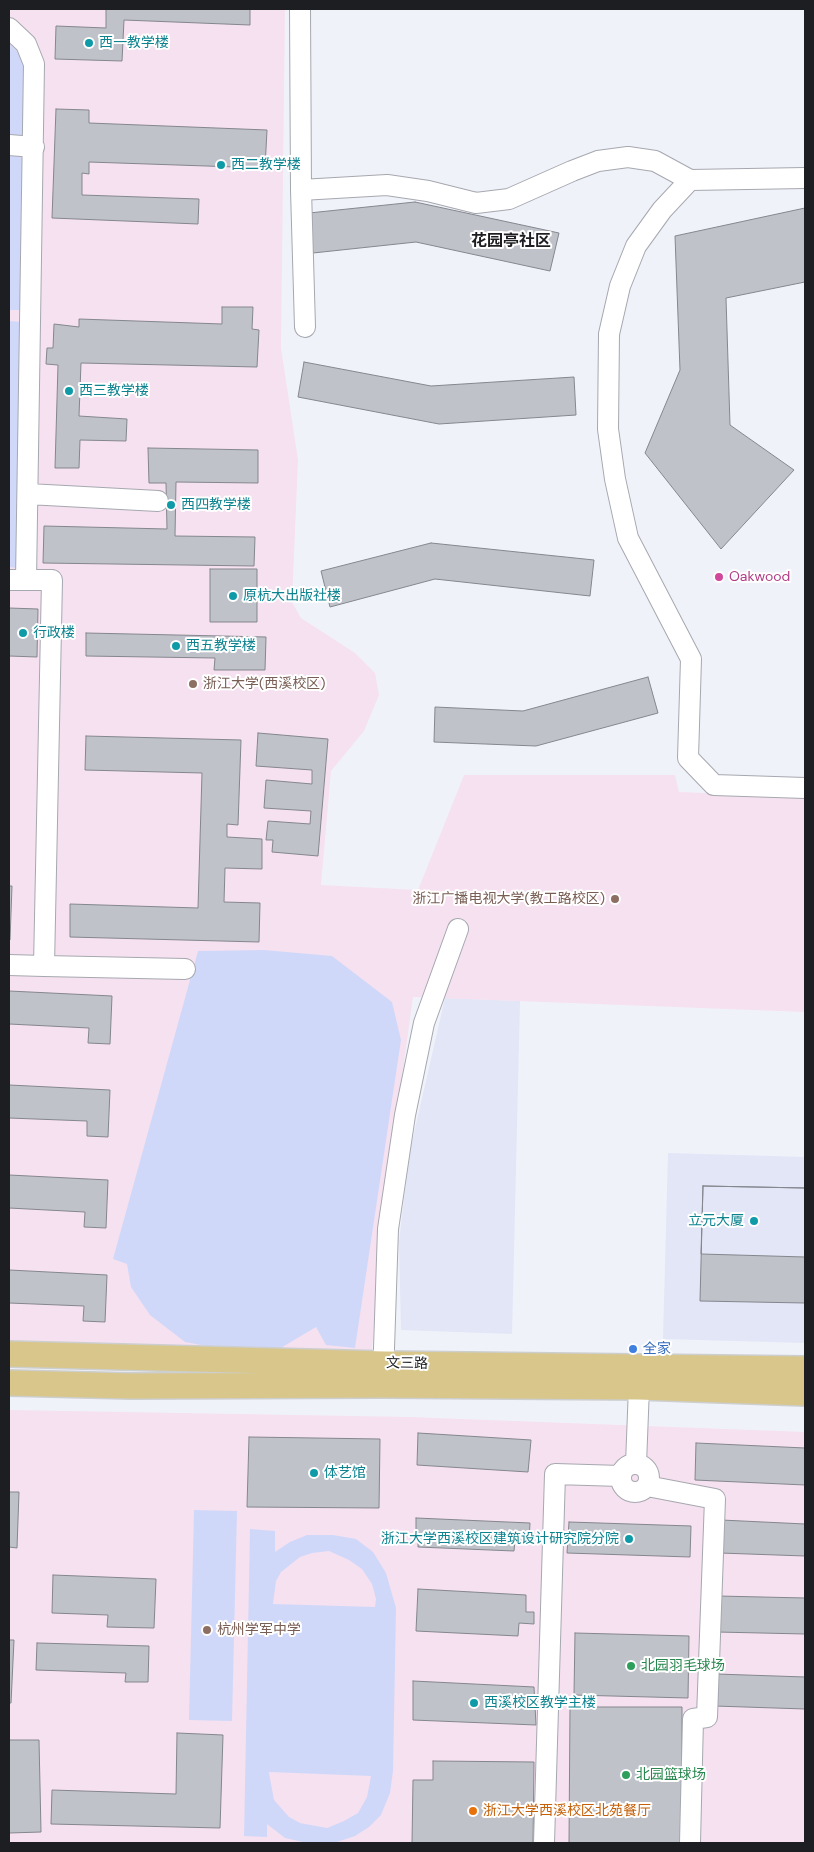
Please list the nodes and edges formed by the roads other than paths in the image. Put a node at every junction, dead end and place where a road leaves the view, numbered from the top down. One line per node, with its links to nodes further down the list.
1 (300, 9): 7 (lane)
2 (9, 28): 4 (lane)
3 (9, 145): 4 (lane)
4 (34, 147): 9 (lane)
5 (805, 178): 6 (lane)
6 (690, 180): 7 (lane); 12 (lane)
7 (301, 190): 8 (lane)
8 (305, 327)
9 (28, 494): 10 (lane); 11 (lane)
10 (158, 501)
11 (17, 580): 15 (lane)
12 (805, 788)
13 (458, 929): 19 (lane)
14 (9, 965): 15 (lane)
15 (44, 966): 16 (lane)
16 (185, 968)
17 (9, 1354): 19 (main road, 文三路)
18 (805, 1369): 19 (main road, 文三路)
19 (383, 1375): 20 (main road, 文三路); 21 (main road, 文三路)
20 (9, 1383)
21 (639, 1387): 22 (main road, 文三路); 23 (lane)
22 (805, 1392)
23 (636, 1464): 24 (lane); 25 (lane)
24 (621, 1476): 25 (lane); 26 (lane)
25 (647, 1486): 27 (lane)
26 (544, 1843)
27 (690, 1843)

